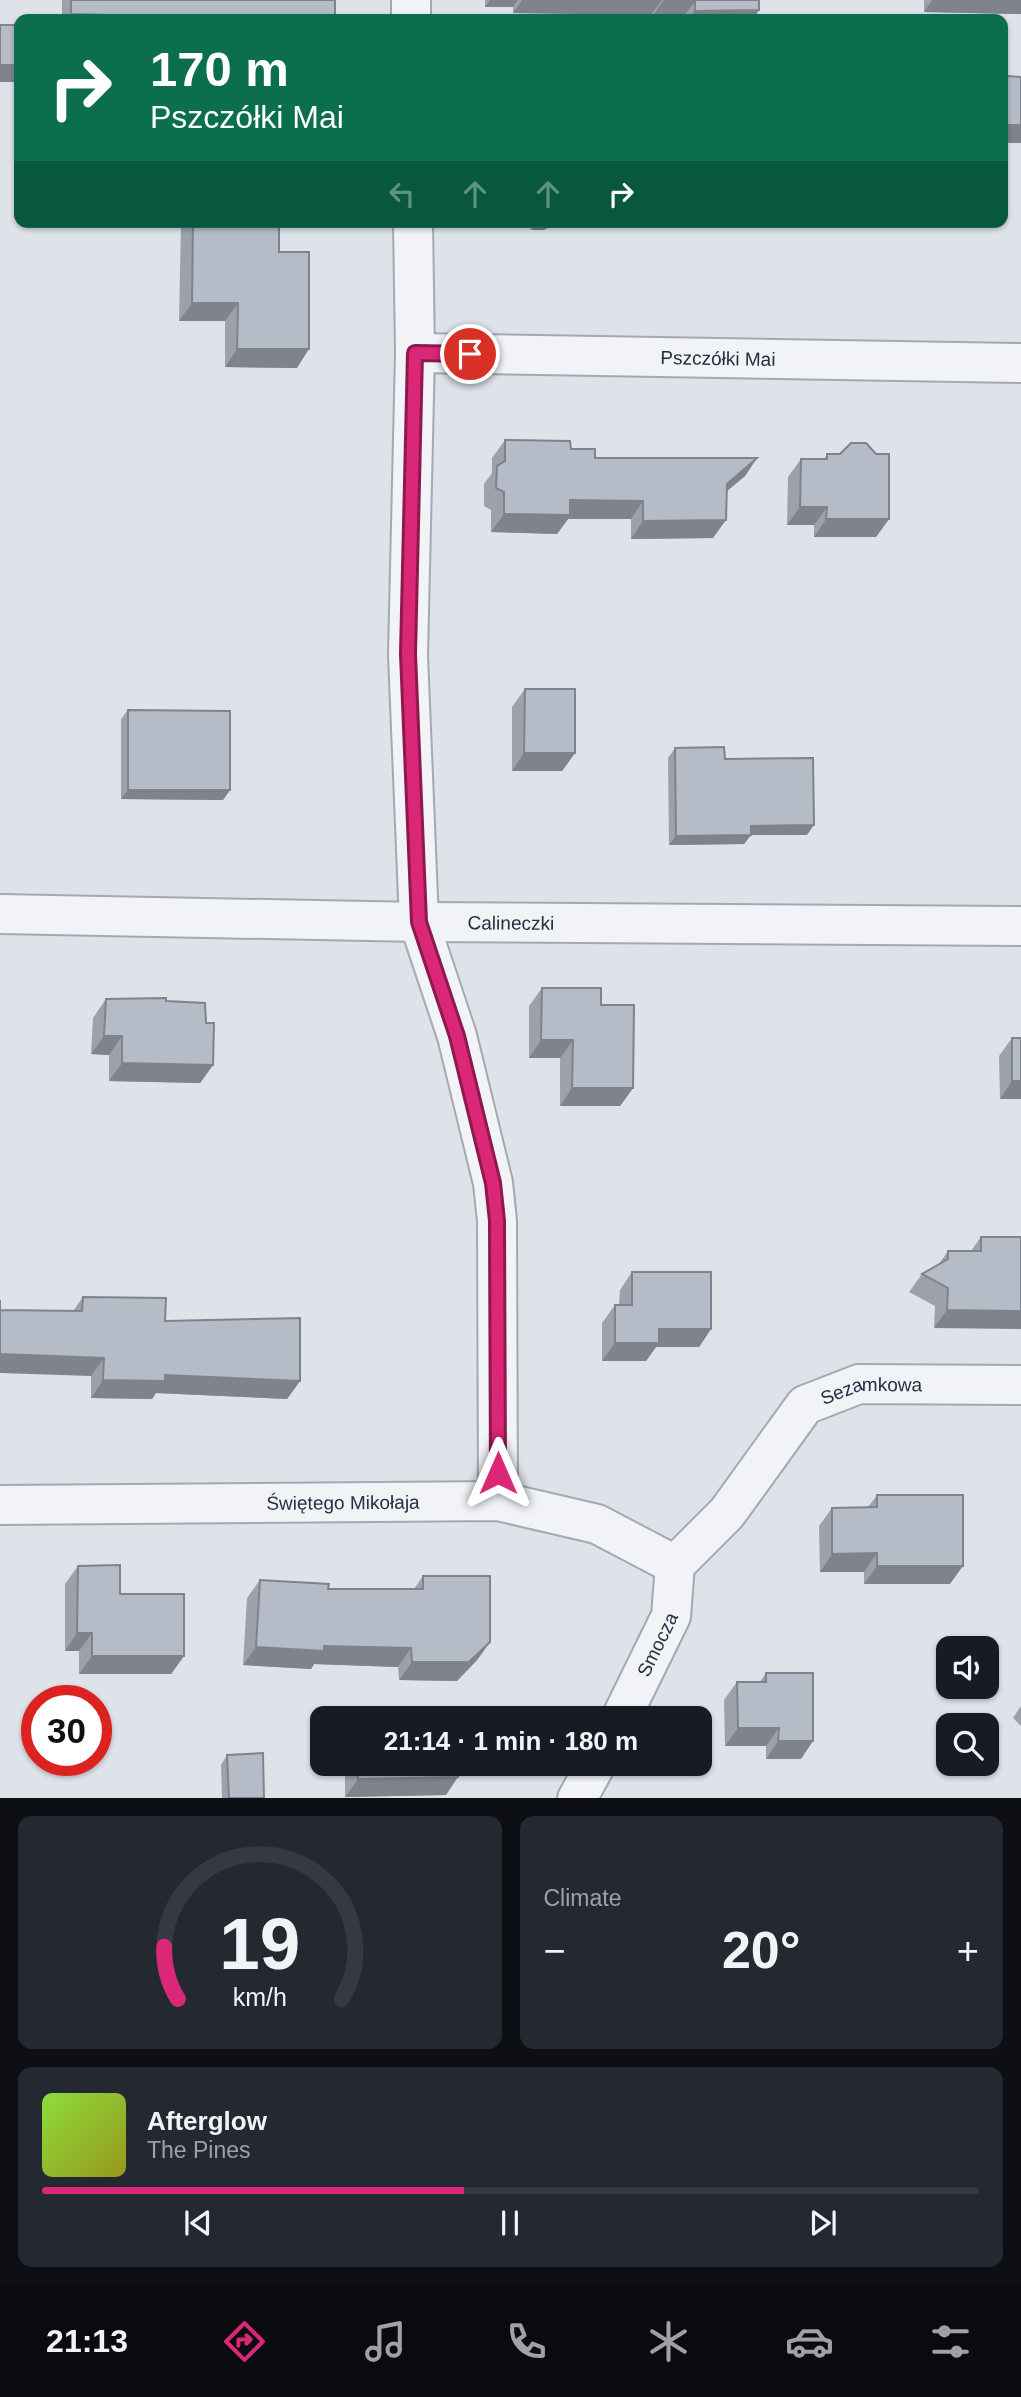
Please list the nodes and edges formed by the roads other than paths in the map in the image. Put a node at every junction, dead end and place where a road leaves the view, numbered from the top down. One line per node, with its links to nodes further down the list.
1 (413, 228): 2 (street)
2 (415, 353): 3 (street, Pszczółki Mai); 5 (street)
3 (1021, 363)
4 (0, 914): 5 (street, Calineczki)
5 (419, 922): 6 (street, Calineczki); 8 (street)
6 (1021, 926)
7 (1021, 1385): 10 (street, Sezamkowa)
8 (498, 1501): 9 (street, Świętego Mikołaja); 10 (street, Świętego Mikołaja)
9 (0, 1505)
10 (675, 1564): 11 (street, Smocza)
11 (627, 1706)
12 (591, 1776): 13 (street)
13 (580, 1798)

